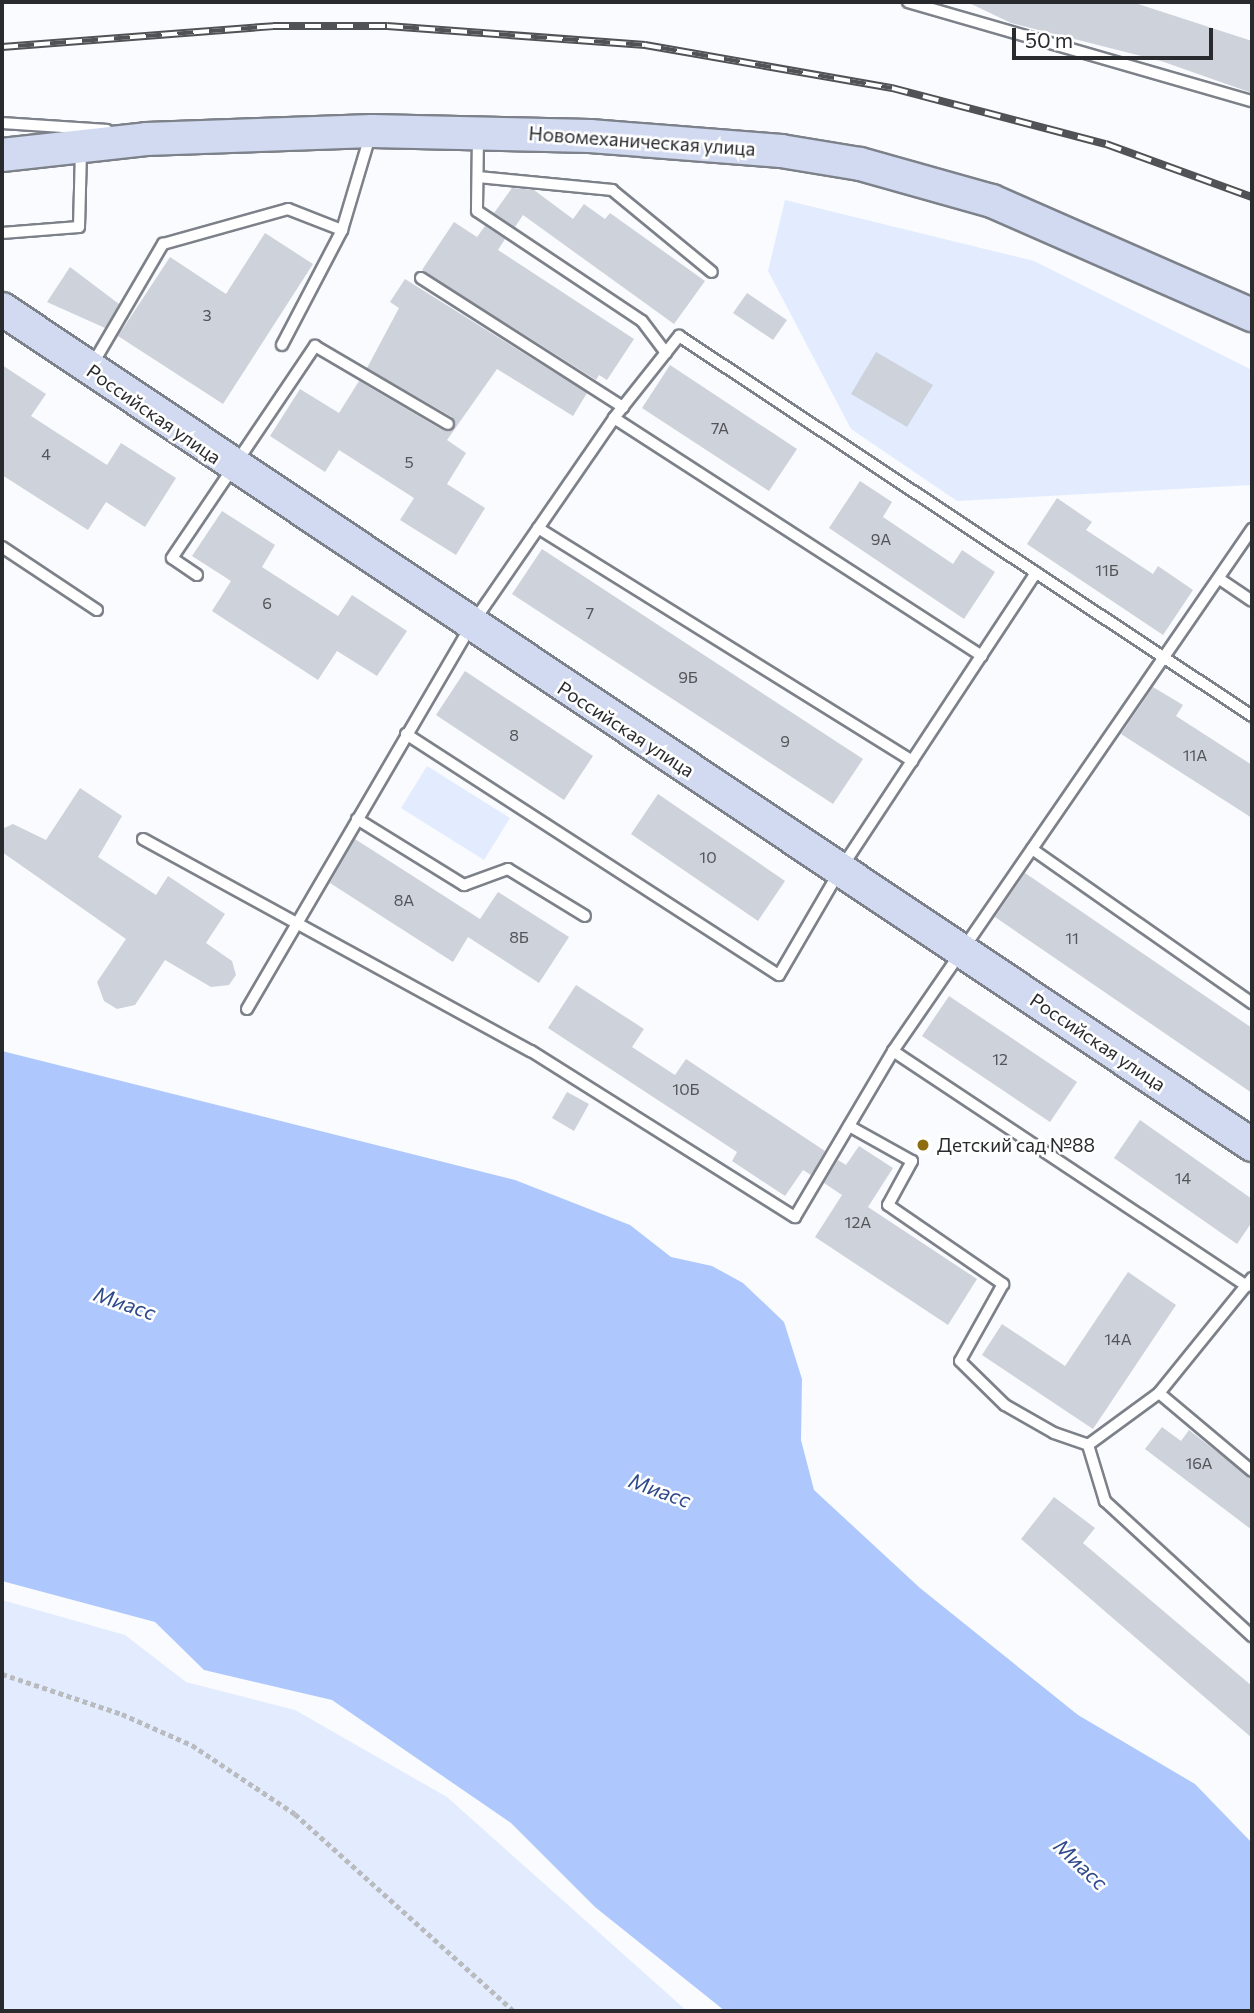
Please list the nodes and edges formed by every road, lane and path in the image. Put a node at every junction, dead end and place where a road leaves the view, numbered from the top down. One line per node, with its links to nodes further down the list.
1 (908, 2): 2 (lane)
2 (1252, 101)
3 (2, 123): 6 (lane)
4 (372, 131): 5 (main road, Новомеханическая улица); 6 (main road, Новомеханическая улица); 10 (lane)
5 (478, 132): 9 (lane); 15 (main road, Новомеханическая улица)
6 (212, 136): 7 (main road, Новомеханическая улица)
7 (81, 144): 8 (main road, Новомеханическая улица); 11 (lane)
8 (2, 155)
9 (478, 177): 12 (lane); 17 (lane)
10 (342, 230): 16 (lane); 18 (lane)
11 (2, 233)
12 (712, 272)
13 (421, 278): 19 (lane)
14 (2, 309): 18 (main road, Российская улица)
15 (1252, 315)
16 (282, 345)
17 (666, 353): 19 (lane); 26 (lane)
18 (90, 369): 22 (main road, Российская улица)
19 (623, 407): 20 (lane)
20 (614, 418): 23 (lane); 32 (lane)
21 (448, 424): 22 (lane)
22 (232, 468): 27 (lane); 31 (main road, Российская улица)
23 (538, 528): 31 (lane); 36 (lane)
24 (1252, 529): 28 (lane)
25 (2, 547): 30 (lane)
26 (1035, 572): 32 (lane); 33 (lane)
27 (197, 575)
28 (1221, 580): 29 (lane); 33 (lane)
29 (1252, 601)
30 (97, 610)
31 (470, 627): 35 (lane); 40 (main road, Российская улица)
32 (982, 656): 36 (lane)
33 (1162, 656): 34 (lane); 39 (lane)
34 (1252, 716)
35 (405, 734): 37 (lane); 40 (lane)
36 (912, 761): 40 (lane)
37 (357, 819): 41 (lane); 42 (lane)
38 (143, 839): 42 (lane)
39 (1032, 849): 43 (lane); 44 (lane)
40 (840, 870): 43 (main road, Российская улица)
41 (585, 915)
42 (295, 926): 45 (lane); 47 (lane)
43 (963, 952): 46 (lane); 48 (main road, Российская улица)
44 (1252, 1003)
45 (247, 1009)
46 (893, 1051): 47 (lane); 49 (lane)
47 (849, 1126): 51 (lane)
48 (1252, 1145)
49 (1250, 1282): 50 (lane)
50 (1159, 1393): 51 (lane); 52 (lane)
51 (1088, 1445): 53 (lane)
52 (1252, 1471)
53 (1252, 1636)
54 (2, 1674): 55 (path)
55 (514, 2011)

